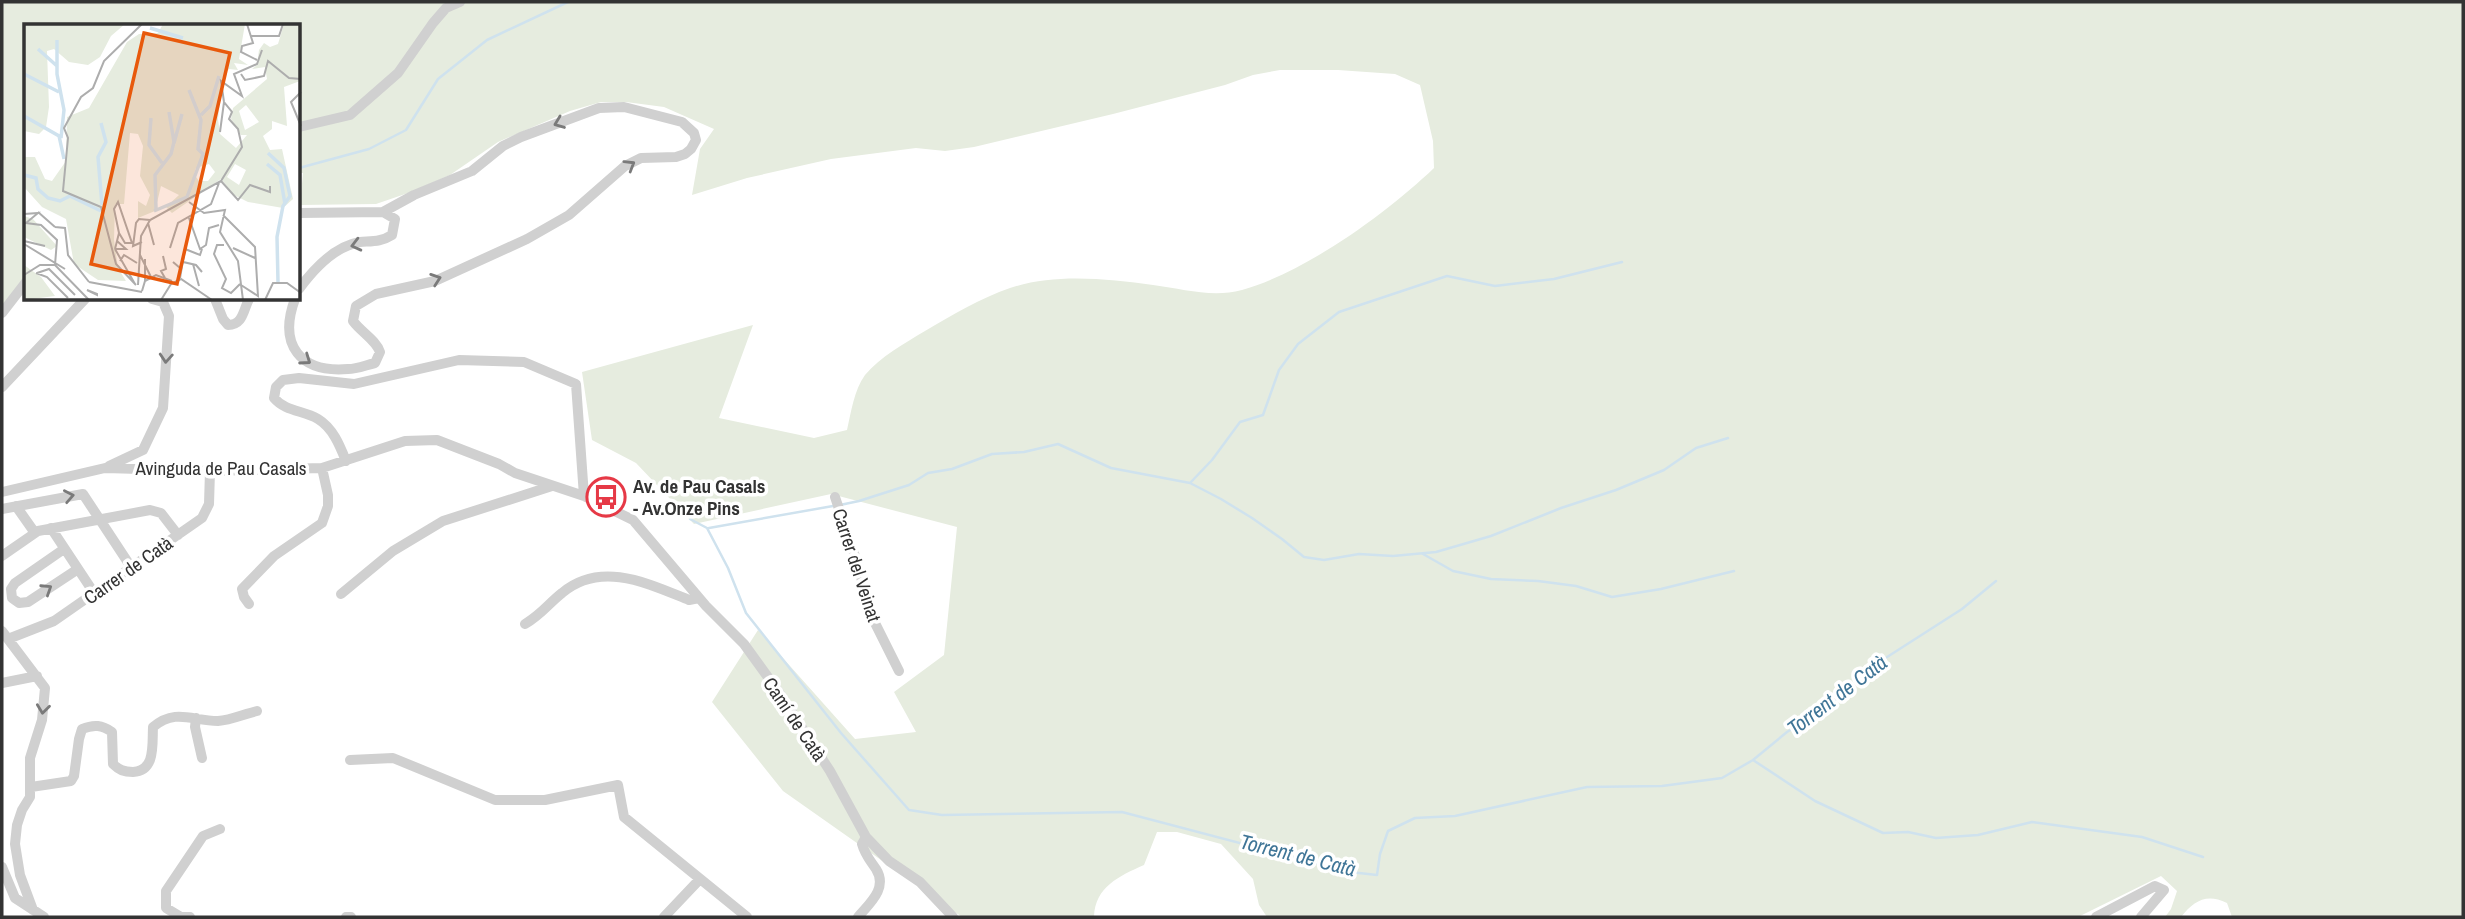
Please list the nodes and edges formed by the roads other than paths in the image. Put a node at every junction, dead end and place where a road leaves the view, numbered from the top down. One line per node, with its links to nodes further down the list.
1 (460, 2): 2 (street)
2 (301, 127)
3 (383, 212): 4 (street); 6 (street, one-way to 6); 11 (street, one-way to 3)
4 (301, 213)
5 (24, 285): 12 (street)
6 (301, 287)
7 (83, 301): 13 (street)
8 (159, 301): 15 (street, one-way to 15)
9 (216, 301): 10 (street)
10 (248, 301)
11 (294, 301)
12 (2, 313)
13 (2, 387)
14 (345, 461): 16 (street, Avinguda de Pau Casals); 18 (street, Avinguda de Pau Casals); 20 (street)
15 (105, 468): 17 (street, Avinguda de Pau Casals); 19 (street, Avinguda de Pau Casals)
16 (322, 468): 17 (street, Avinguda de Pau Casals); 36 (street)
17 (210, 471): 28 (street, Carrer de Catà)
18 (553, 486): 20 (street, Avinguda de Pau Casals); 34 (street)
19 (2, 492)
20 (584, 496): 25 (street, Avinguda de Pau Casals)
21 (835, 497): 39 (street, Carrer del Veinat)
22 (16, 506): 23 (street); 24 (street, one-way to 24); 27 (street)
23 (2, 509)
24 (100, 519): 26 (street); 28 (street); 31 (street)
25 (633, 520): 35 (street, Camí de Catà)
26 (51, 528): 27 (street); 29 (street)
27 (35, 533): 30 (street)
28 (178, 535): 31 (street, Carrer de Catà)
29 (64, 549): 32 (street); 32 (street, one-way to 32)
30 (2, 556)
31 (131, 567): 33 (street, Carrer de Catà)
32 (78, 569): 33 (street)
33 (94, 593): 38 (street, Carrer de Catà)
34 (341, 594)
35 (699, 598): 37 (street); 48 (street, Camí de Catà)
36 (249, 604)
37 (525, 624)
38 (5, 635): 40 (street)
39 (900, 671)
40 (37, 676): 41 (street); 46 (street, one-way to 46)
41 (2, 683)
42 (257, 711): 43 (street)
43 (196, 718): 44 (street); 46 (street)
44 (202, 758)
45 (350, 760): 50 (street)
46 (32, 787): 51 (street)
47 (220, 829): 53 (street)
48 (866, 837): 56 (street); 57 (street, Camí de Catà)
49 (2, 867): 51 (street)
50 (701, 879): 54 (street); 55 (street)
51 (33, 911): 52 (street)
52 (44, 917)
53 (190, 917)
54 (664, 917)
55 (747, 917)
56 (858, 917)
57 (953, 917)
58 (2096, 917): 59 (street)
59 (2141, 917)

